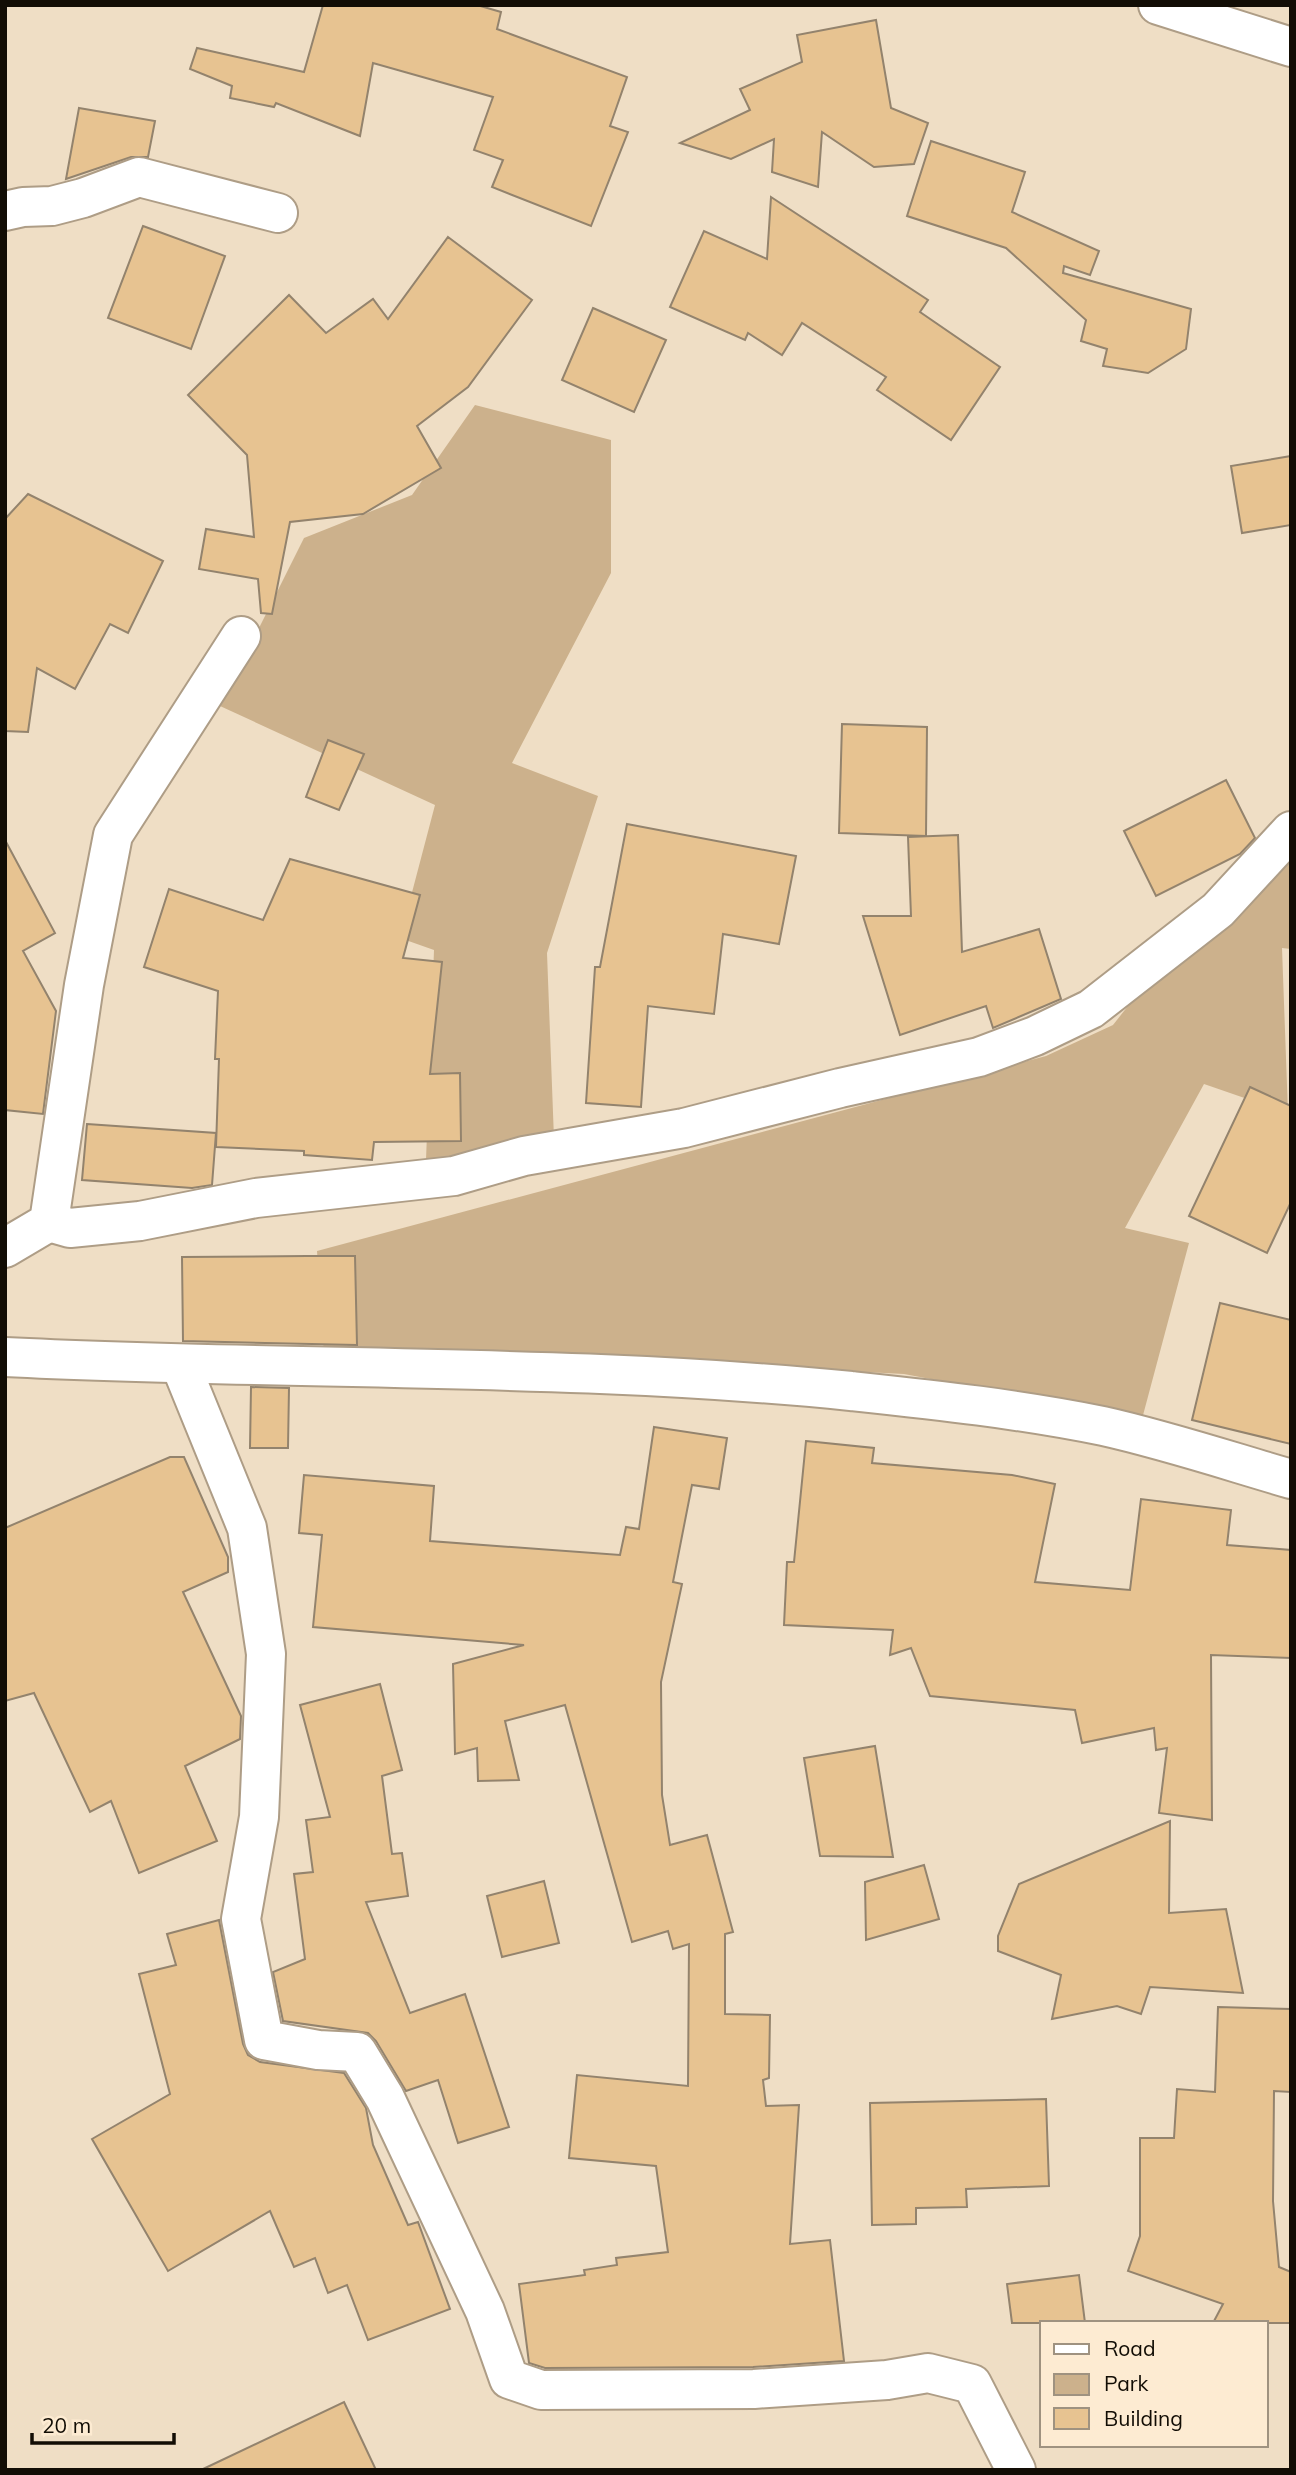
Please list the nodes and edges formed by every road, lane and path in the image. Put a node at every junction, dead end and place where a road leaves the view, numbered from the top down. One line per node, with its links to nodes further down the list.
1 (1158, 5): 2 (street)
2 (1291, 47)
3 (5, 211): 4 (street)
4 (278, 213)
5 (241, 636): 7 (street)
6 (1291, 831): 7 (street)
7 (49, 1223): 8 (street)
8 (5, 1248)
9 (5, 1357): 10 (street)
10 (181, 1366): 11 (street); 12 (street)
11 (1291, 1479)
12 (1016, 2470)

